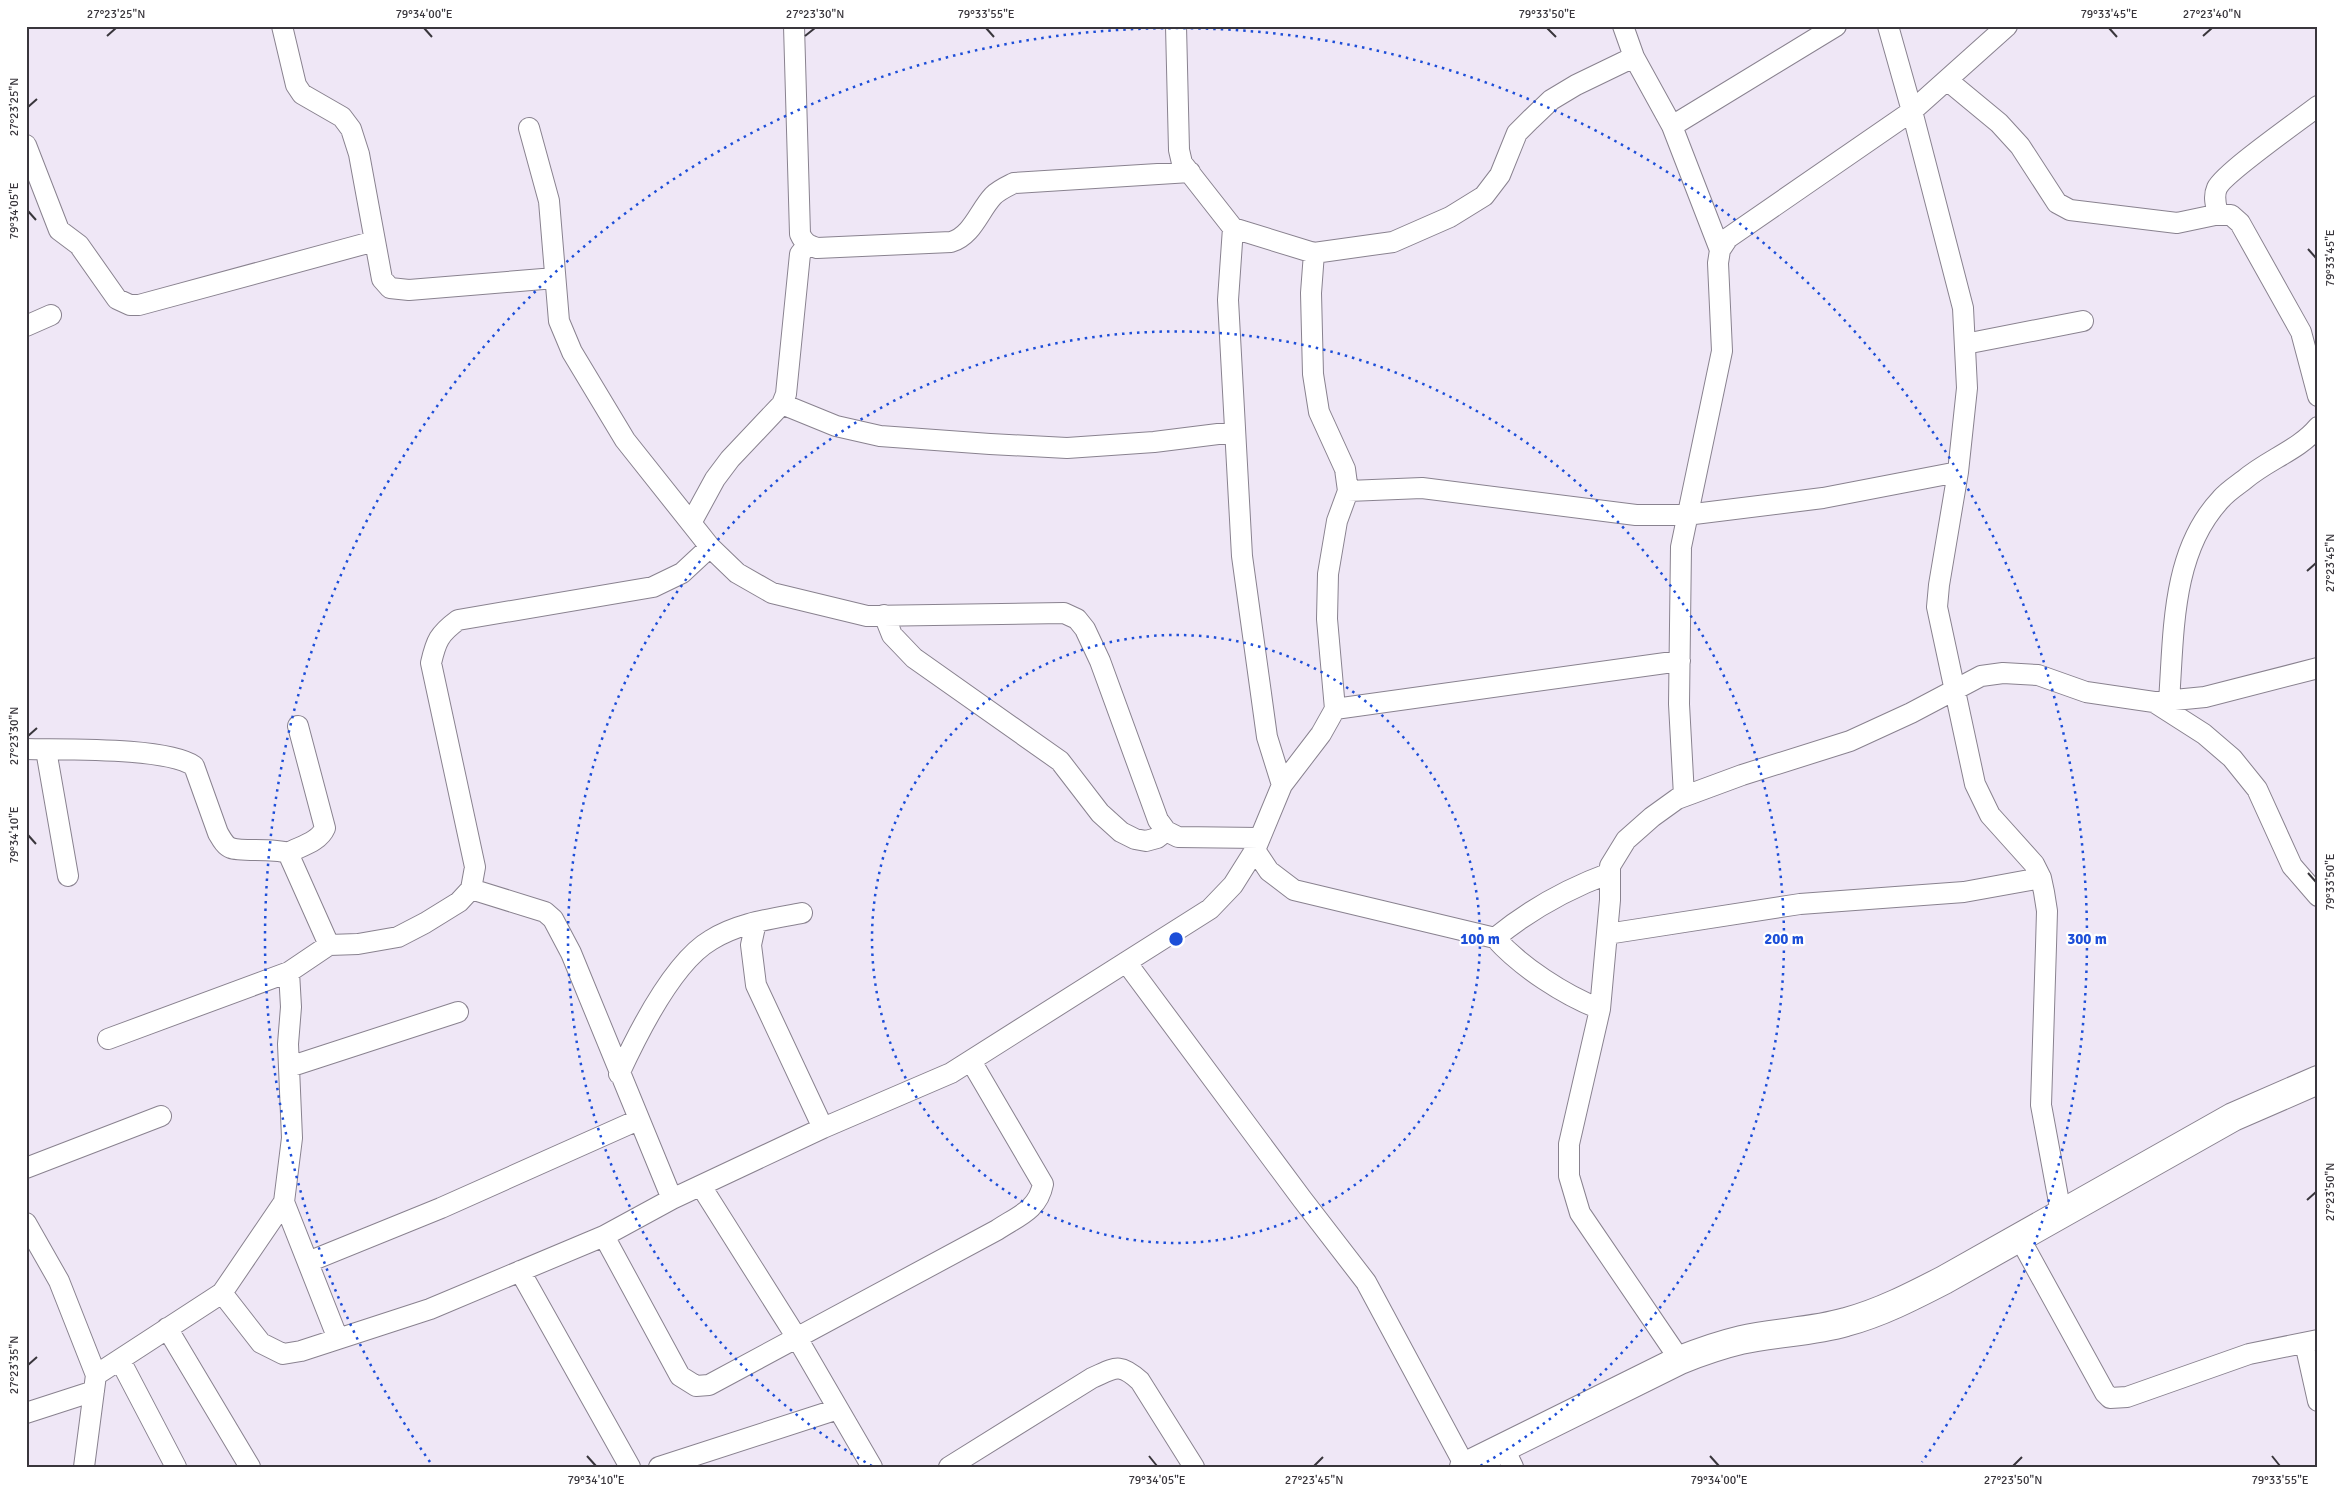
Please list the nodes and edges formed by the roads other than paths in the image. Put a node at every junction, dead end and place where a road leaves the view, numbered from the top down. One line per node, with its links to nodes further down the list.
1 (282, 26): 18 (street)
2 (794, 26): 19 (street)
3 (1176, 26): 15 (street)
4 (1623, 26): 8 (street)
5 (1836, 26): 12 (street)
6 (1888, 26): 11 (street)
7 (2007, 26): 9 (street)
8 (1634, 57): 12 (street); 21 (street)
9 (1947, 80): 11 (street); 16 (street)
10 (2318, 106): 16 (street)
11 (1912, 111): 20 (street); 27 (street)
12 (1672, 126): 20 (street)
13 (529, 128): 22 (street)
14 (27, 148): 18 (street)
15 (1190, 172): 17 (street); 19 (street)
16 (2218, 215): 26 (street)
17 (1233, 228): 21 (street); 31 (street)
18 (375, 241): 22 (street)
19 (808, 244): 29 (street)
20 (1720, 250): 34 (street)
21 (1314, 252): 33 (street)
22 (555, 278): 35 (street)
23 (51, 315): 25 (street)
24 (2083, 321): 27 (street)
25 (26, 326)
26 (2310, 328): 28 (street)
27 (1965, 344): 32 (street)
28 (2318, 396)
29 (782, 404): 31 (street); 35 (street)
30 (2318, 427): 41 (street)
31 (1234, 432): 46 (street)
32 (1958, 472): 34 (street); 40 (street)
33 (1348, 491): 34 (street); 42 (street)
34 (1686, 515): 38 (street)
35 (691, 523): 36 (street)
36 (710, 547): 37 (street); 54 (street)
37 (884, 615): 48 (street); 48 (street)
38 (1680, 661): 42 (street); 47 (street)
39 (2318, 668): 41 (street)
40 (1956, 688): 41 (street); 47 (street); 53 (street)
41 (2162, 702): 55 (street)
42 (1335, 709): 46 (street)
43 (298, 726): 50 (street)
44 (26, 749): 45 (street)
45 (46, 750): 50 (street); 52 (street)
46 (1282, 785): 49 (street)
47 (1684, 796): 51 (street)
48 (1166, 832): 49 (street)
49 (1257, 844): 59 (street); 61 (street)
50 (288, 853): 60 (street)
51 (1610, 873): 58 (street); 59 (street)
52 (68, 876)
53 (2041, 878): 58 (street); 77 (street)
54 (471, 889): 60 (street); 68 (street)
55 (2318, 896)
56 (802, 913): 57 (street)
57 (756, 922): 68 (street); 72 (street)
58 (1607, 934): 63 (street)
59 (1495, 938): 63 (street)
60 (330, 945): 62 (street)
61 (1126, 962): 66 (street); 95 (street)
62 (288, 972): 65 (street); 67 (street)
63 (1600, 1009): 89 (street)
64 (458, 1012): 67 (street)
65 (108, 1039)
66 (971, 1060): 72 (street); 86 (street)
67 (289, 1066): 76 (street)
68 (619, 1074): 71 (street)
69 (2318, 1080): 77 (main road)
70 (161, 1116): 73 (street)
71 (638, 1120): 75 (street); 81 (street)
72 (823, 1128): 74 (street)
73 (26, 1168)
74 (701, 1186): 75 (street); 86 (street)
75 (672, 1199): 79 (street)
76 (284, 1202): 81 (street); 83 (street)
77 (2061, 1214): 80 (main road)
78 (26, 1224): 90 (street)
79 (604, 1236): 82 (street); 86 (street)
80 (2019, 1237): 87 (street); 89 (main road)
81 (308, 1262): 85 (street)
82 (520, 1271): 85 (street); 99 (street)
83 (222, 1293): 84 (street); 85 (street)
84 (168, 1328): 88 (street); 98 (street)
85 (338, 1338)
86 (797, 1338): 92 (street)
87 (2311, 1341): 91 (street)
88 (120, 1360): 90 (street); 97 (street)
89 (1680, 1360): 94 (main road)
90 (95, 1383): 93 (street); 96 (street)
91 (2318, 1401)
92 (838, 1409): 100 (street); 101 (street)
93 (26, 1413)
94 (1508, 1456): 95 (main road)
95 (1464, 1466)
96 (84, 1467)
97 (176, 1467)
98 (250, 1467)
99 (630, 1467)
100 (659, 1467)
101 (872, 1467)
102 (949, 1467): 103 (street)
103 (1194, 1467)

